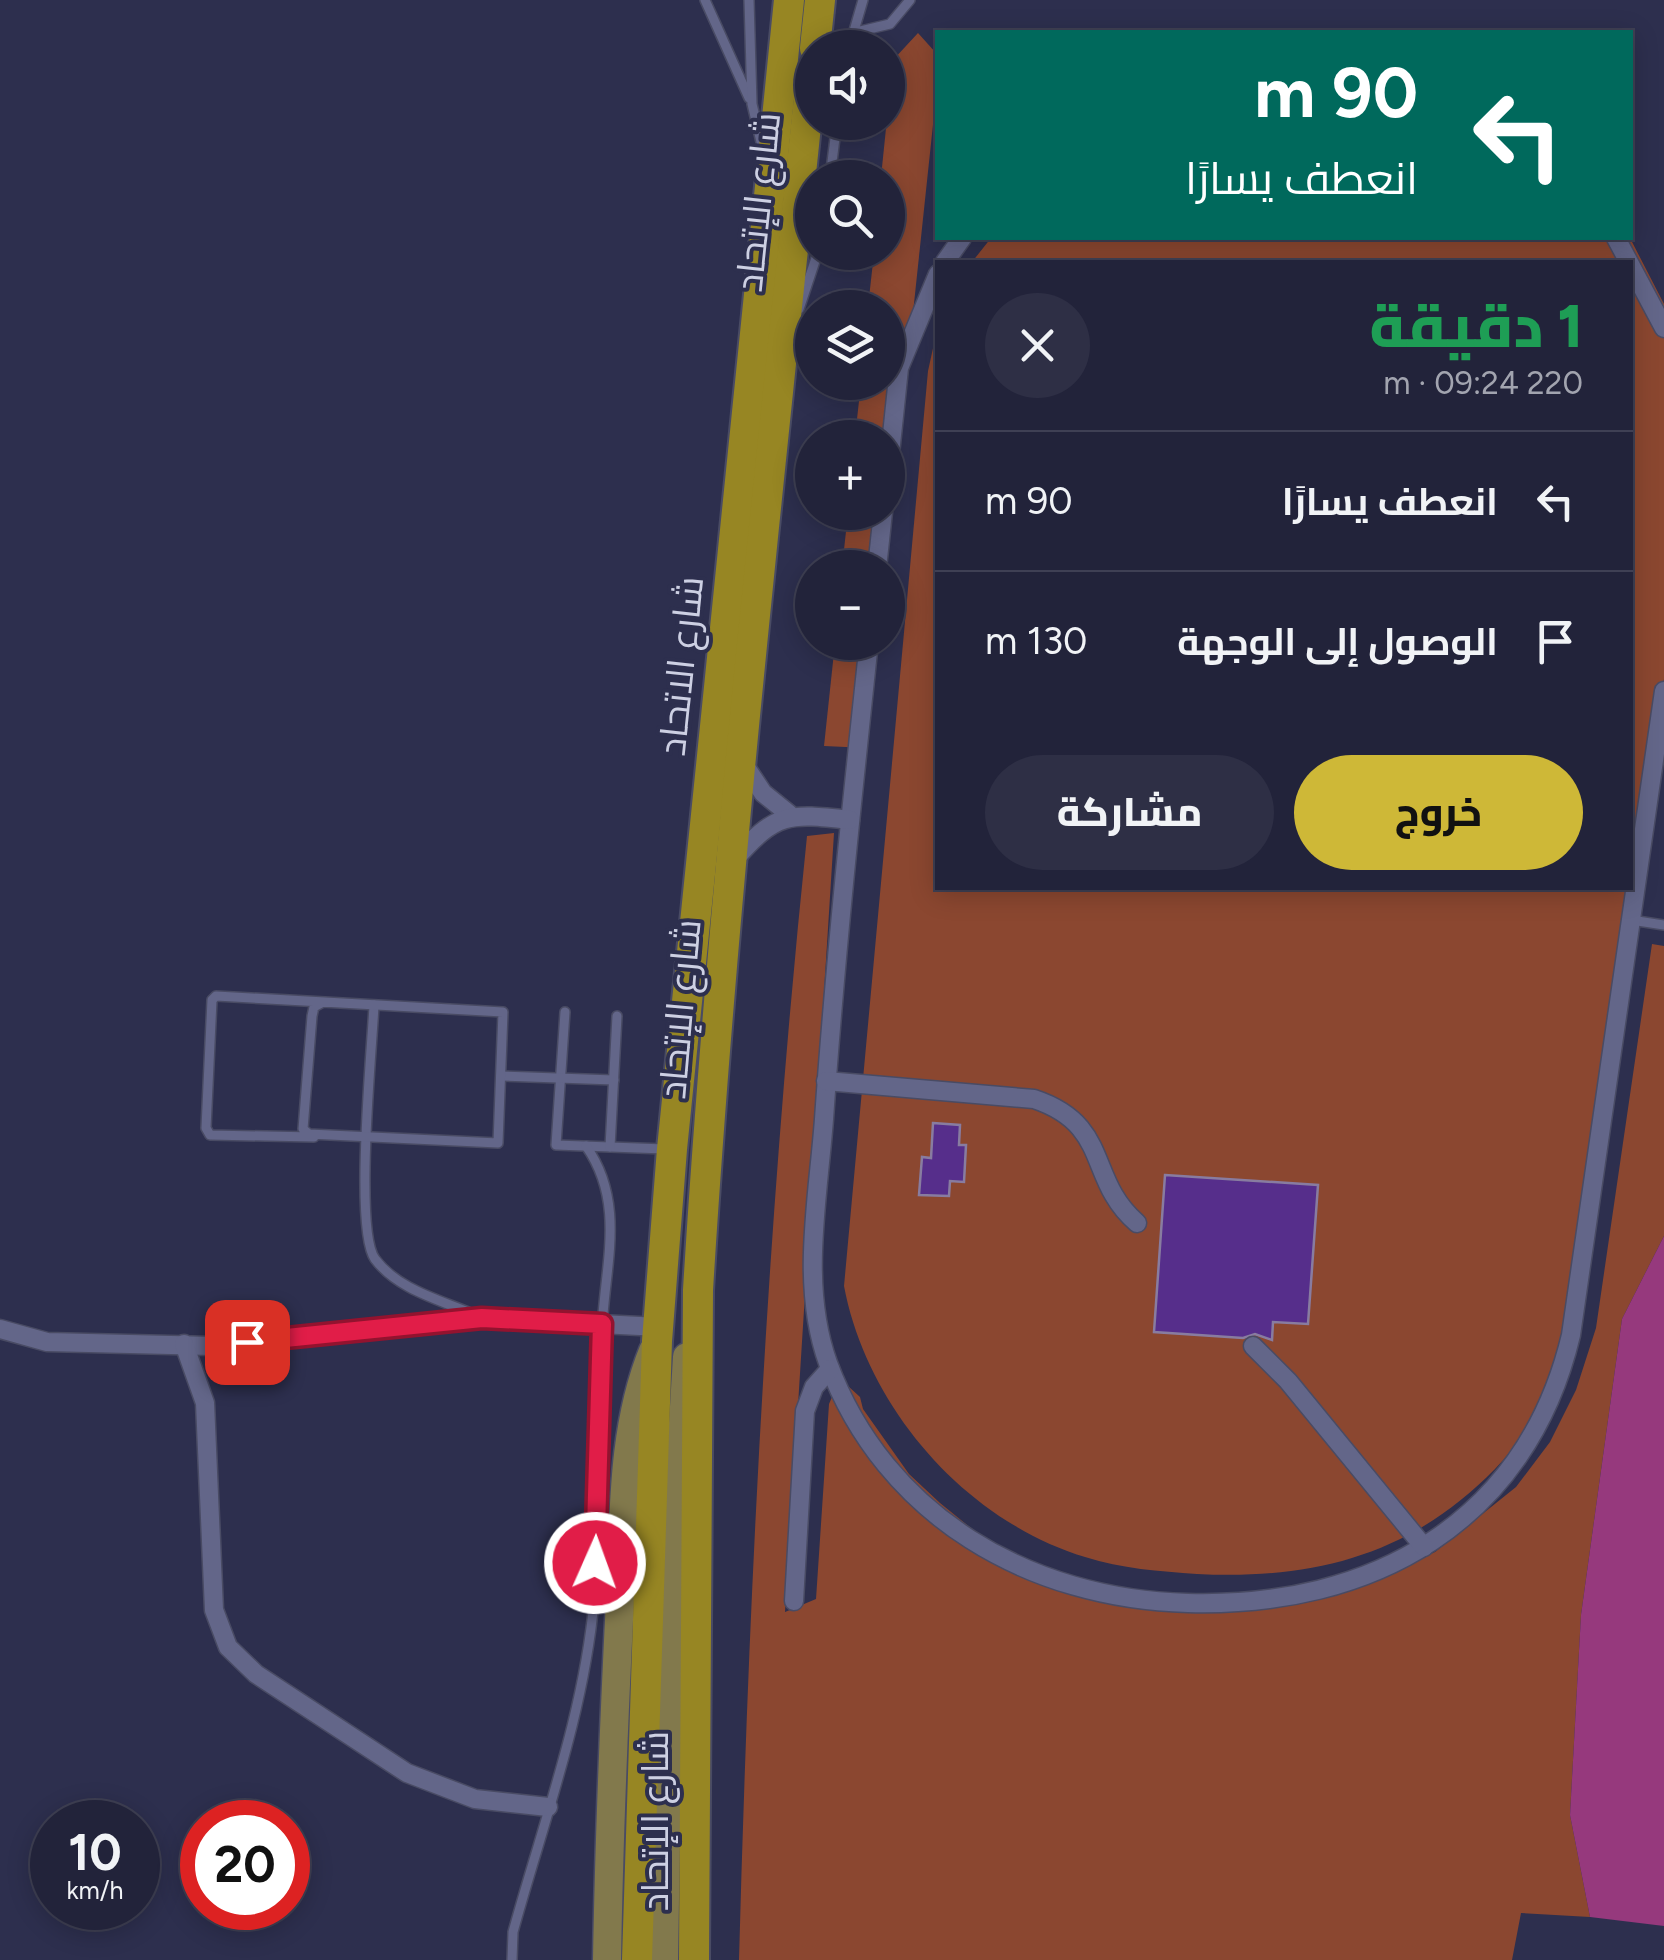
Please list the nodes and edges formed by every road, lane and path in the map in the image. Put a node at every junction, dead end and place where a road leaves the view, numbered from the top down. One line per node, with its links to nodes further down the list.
1 (705, 0): 10 (lane)
2 (750, 0): 10 (lane)
3 (789, 0): 12 (highway, شارع الاتحاد)
4 (820, 0): 7 (highway)
5 (863, 0): 8 (lane)
6 (910, 0): 9 (lane)
7 (816, 30)
8 (853, 30)
9 (865, 30)
10 (752, 104): 12 (lane)
11 (805, 140): 17 (highway, شارع الإتحاد)
12 (770, 184): 39 (highway, شارع الاتحاد)
13 (813, 270): 17 (lane)
14 (1633, 270): 16 (street)
15 (935, 281): 18 (street)
16 (1664, 328)
17 (784, 338): 21 (highway, شارع الإتحاد)
18 (894, 420)
19 (867, 660): 23 (street)
20 (1664, 691): 25 (street)
21 (742, 762): 22 (street); 24 (highway, شارع الإتحاد)
22 (789, 814): 23 (street); 24 (street)
23 (850, 820): 34 (street)
24 (732, 862): 41 (highway, شارع الإتحاد)
25 (1632, 920): 26 (lane); 49 (street)
26 (1664, 925)
27 (324, 1002): 28 (lane); 35 (lane); 35 (lane)
28 (374, 1005): 31 (lane); 36 (lane)
29 (564, 1012): 32 (lane)
30 (617, 1016): 33 (lane)
31 (501, 1076): 32 (lane); 36 (lane)
32 (561, 1078): 33 (lane); 37 (lane)
33 (614, 1080): 38 (lane)
34 (826, 1081): 40 (street); 48 (street)
35 (314, 1137): 36 (lane)
36 (367, 1140): 42 (lane)
37 (586, 1146): 38 (lane); 43 (lane)
38 (610, 1147): 39 (lane)
39 (672, 1149): 45 (highway, شارع الاتحاد)
40 (1137, 1222)
41 (698, 1290): 57 (main road); 58 (highway, شارع الإتحاد)
42 (482, 1318): 43 (street); 46 (street)
43 (602, 1324): 45 (street); 52 (lane)
44 (0, 1330): 46 (street)
45 (658, 1334): 51 (main road); 56 (highway, شارع الإتحاد)
46 (184, 1344): 52 (street)
47 (1253, 1346): 49 (street)
48 (830, 1369): 49 (street); 50 (street)
49 (1424, 1548)
50 (794, 1601)
51 (610, 1798): 54 (main road); 55 (main road)
52 (548, 1808): 53 (lane)
53 (512, 1960)
54 (592, 1960)
55 (607, 1960)
56 (637, 1960)
57 (664, 1960)
58 (694, 1960)

